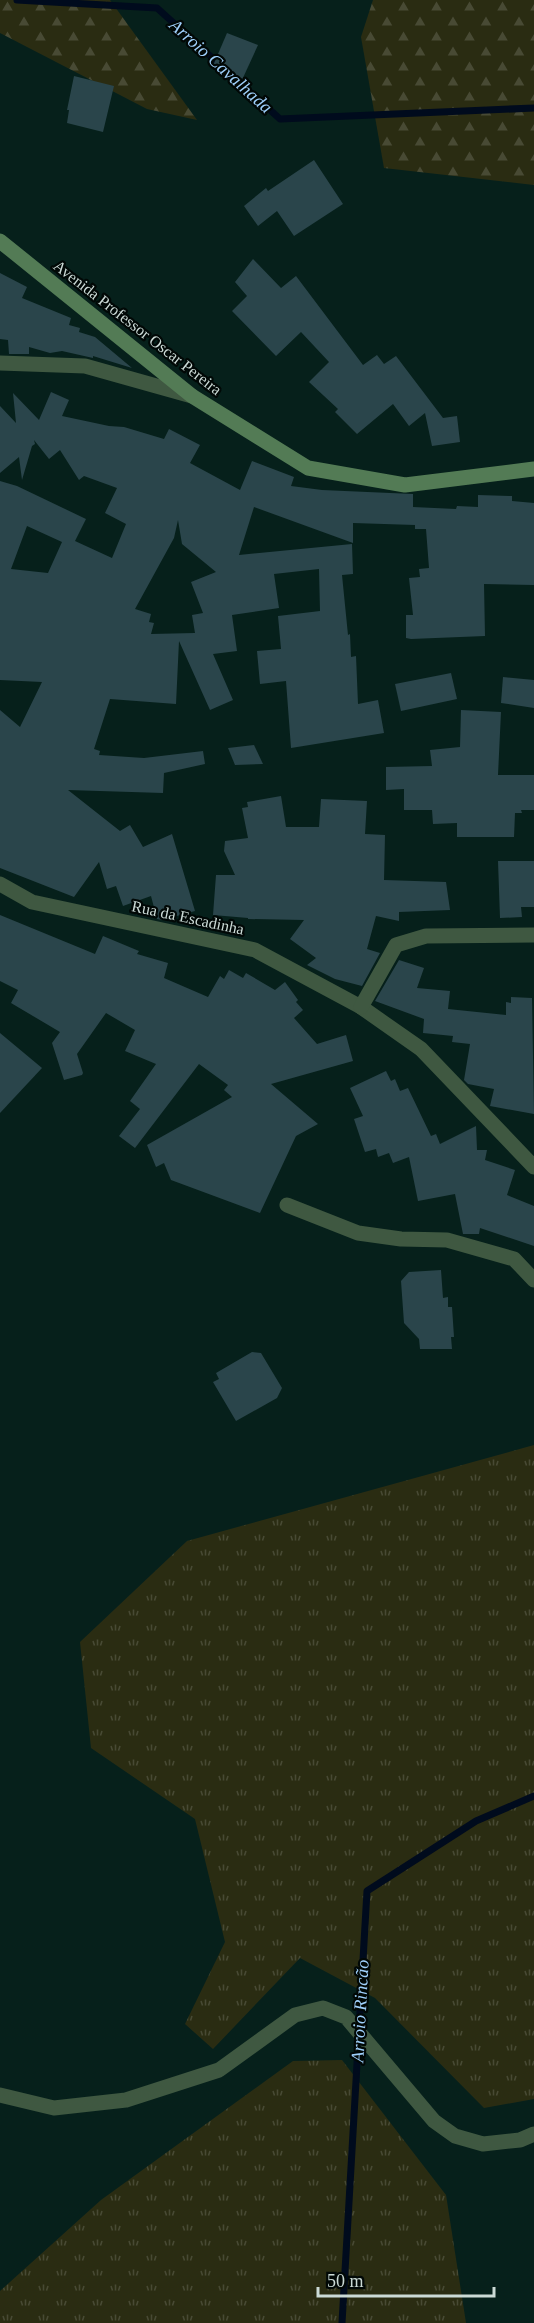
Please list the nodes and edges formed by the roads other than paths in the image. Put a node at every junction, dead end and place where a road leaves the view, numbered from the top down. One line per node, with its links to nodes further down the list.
1 (0, 241): 3 (main road, Avenida Professor Oscar Pereira)
2 (0, 363): 3 (street)
3 (192, 396): 4 (main road, Avenida Professor Oscar Pereira)
4 (534, 469)
5 (0, 884): 7 (street, Rua da Escadinha)
6 (534, 935): 7 (street)
7 (361, 1007): 8 (street, Rua da Escadinha)
8 (534, 1167)
9 (287, 1205): 10 (street)
10 (534, 1280)
11 (0, 2095): 12 (street)
12 (534, 2134)

